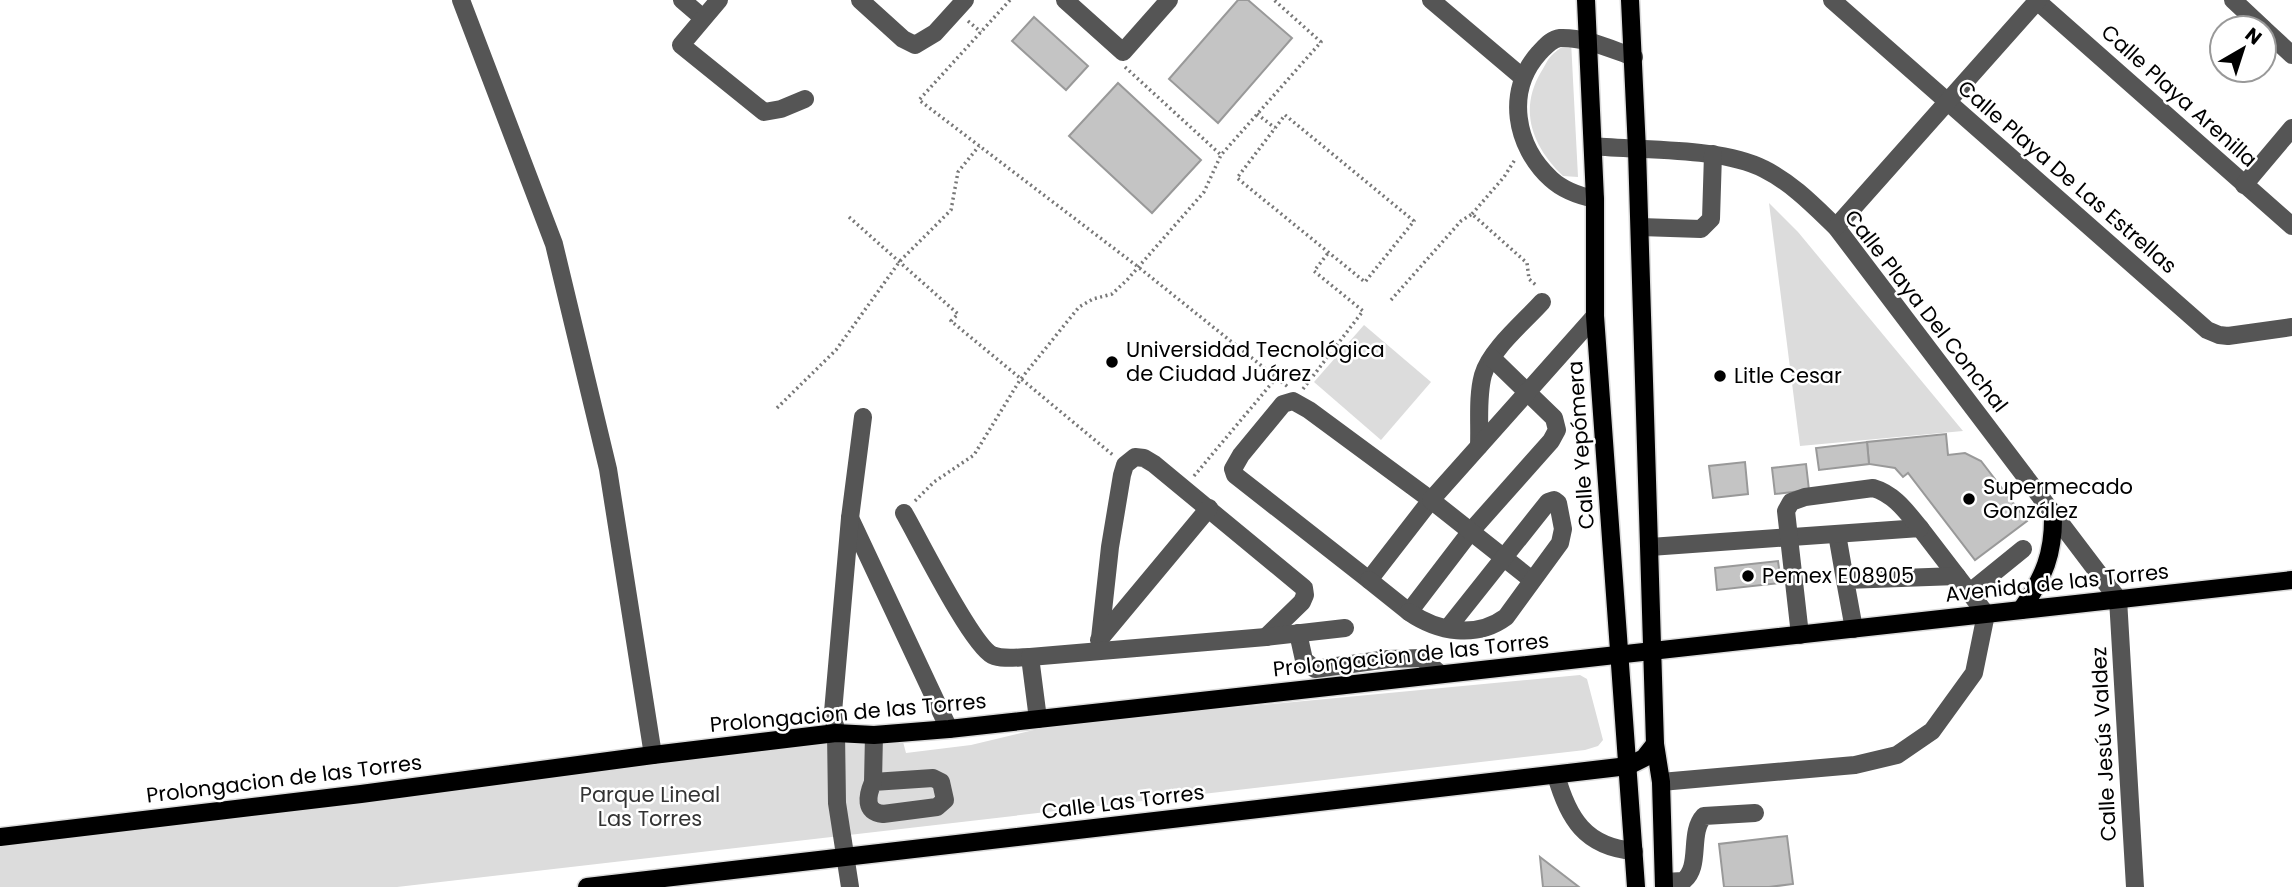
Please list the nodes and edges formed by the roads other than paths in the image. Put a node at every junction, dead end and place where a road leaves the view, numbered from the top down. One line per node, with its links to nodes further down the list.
1 (461, 0): 77 (street)
2 (682, 0): 15 (street)
3 (719, 0): 15 (street)
4 (860, 0): 13 (street)
5 (1065, 0): 6 (street)
6 (1169, 0)
7 (1431, 0): 20 (street)
8 (1586, 0): 16 (main road, Calle Yepómera)
9 (1630, 0): 19 (main road)
10 (1832, 0): 22 (street, Calle Playa De Las Estrellas)
11 (2037, 0): 22 (street); 27 (street, Calle Playa Arenilla)
12 (2233, 0): 14 (street)
13 (956, 3)
14 (2248, 14)
15 (703, 19): 21 (street)
16 (1589, 42): 19 (street); 20 (street); 24 (main road, Calle Yepómera)
17 (2278, 42): 18 (street)
18 (2292, 55)
19 (1634, 57): 25 (main road)
20 (1522, 77): 28 (street)
21 (805, 99)
22 (1947, 101): 31 (street); 34 (street, Calle Playa De Las Estrellas)
23 (2292, 128): 27 (street)
24 (1593, 146): 25 (street, Calle Playa Del Conchal); 28 (main road, Calle Yepómera)
25 (1637, 150): 26 (street, Calle Playa Del Conchal); 30 (main road)
26 (1713, 154): 30 (street); 31 (street, Calle Playa Del Conchal)
27 (2244, 185): 29 (street, Calle Playa Arenilla)
28 (1595, 199): 33 (main road, Calle Yepómera)
29 (2292, 226)
30 (1640, 227): 48 (main road)
31 (1836, 227): 42 (street, Calle Playa Del Conchal)
32 (1542, 302): 35 (street)
33 (1595, 316): 36 (street); 69 (main road, Calle Yepómera)
34 (2292, 327)
35 (1492, 358): 36 (street); 38 (street)
36 (1529, 391): 38 (street); 45 (street)
37 (863, 417): 43 (street)
38 (1479, 446): 39 (street)
39 (1431, 500): 45 (street); 52 (street); 52 (street)
40 (1209, 508): 66 (street); 67 (street); 67 (street)
41 (904, 513): 70 (street)
42 (2053, 513): 57 (street, Calle Playa Del Conchal); 58 (main road)
43 (850, 518): 73 (street); 74 (street)
44 (1920, 528): 46 (street); 47 (street); 51 (street)
45 (1471, 531): 50 (street); 59 (street)
46 (1837, 534): 47 (street); 54 (street)
47 (1788, 537): 48 (street); 65 (street)
48 (1650, 547): 68 (main road)
49 (2023, 549): 56 (street)
50 (1503, 557): 53 (street); 53 (street); 62 (street)
51 (1957, 576): 54 (street); 56 (street)
52 (1370, 580): 59 (street)
53 (1532, 580): 62 (street)
54 (1845, 580): 63 (street)
55 (2292, 580): 57 (main road, Avenida de las Torres)
56 (1970, 592): 60 (street)
57 (2118, 599): 58 (main road, Avenida de las Torres); 90 (street, Calle Jesús Valdez)
58 (2021, 610): 60 (main road, Avenida de las Torres)
59 (1409, 612): 62 (street)
60 (1986, 614): 63 (main road, Avenida de las Torres); 80 (street)
61 (1345, 628): 64 (street)
62 (1447, 629)
63 (1854, 629): 65 (main road, Avenida de las Torres)
64 (1298, 633): 66 (street); 71 (street)
65 (1800, 635): 68 (main road, Avenida de las Torres)
66 (1266, 637): 67 (street)
67 (1095, 645): 70 (street)
68 (1653, 651): 69 (main road, Avenida de las Torres); 76 (main road)
69 (1618, 655): 71 (main road, Prolongacion de las Torres); 78 (main road, Calle Yepómera)
70 (1030, 657): 72 (street)
71 (1440, 674): 72 (main road, Prolongacion de las Torres)
72 (1038, 719): 73 (main road, Prolongacion de las Torres)
73 (949, 729): 75 (main road, Prolongacion de las Torres)
74 (836, 733): 75 (main road, Prolongacion de las Torres); 77 (main road, Prolongacion de las Torres); 81 (street)
75 (874, 735): 81 (street)
76 (1656, 744): 78 (main road); 80 (main road)
77 (653, 755): 83 (main road, Prolongacion de las Torres)
78 (1628, 766): 79 (main road, Calle Las Torres); 84 (main road, Calle Yepómera)
79 (1556, 775): 84 (street); 85 (main road, Calle Las Torres)
80 (1661, 782): 86 (main road)
81 (837, 803): 85 (street)
82 (1755, 813): 86 (street)
83 (0, 837)
84 (1634, 850): 89 (main road, Calle Yepómera)
85 (846, 857): 87 (main road, Calle Las Torres); 88 (street)
86 (1664, 885)
87 (587, 887)
88 (850, 887)
89 (1636, 887)
90 (2135, 887)

